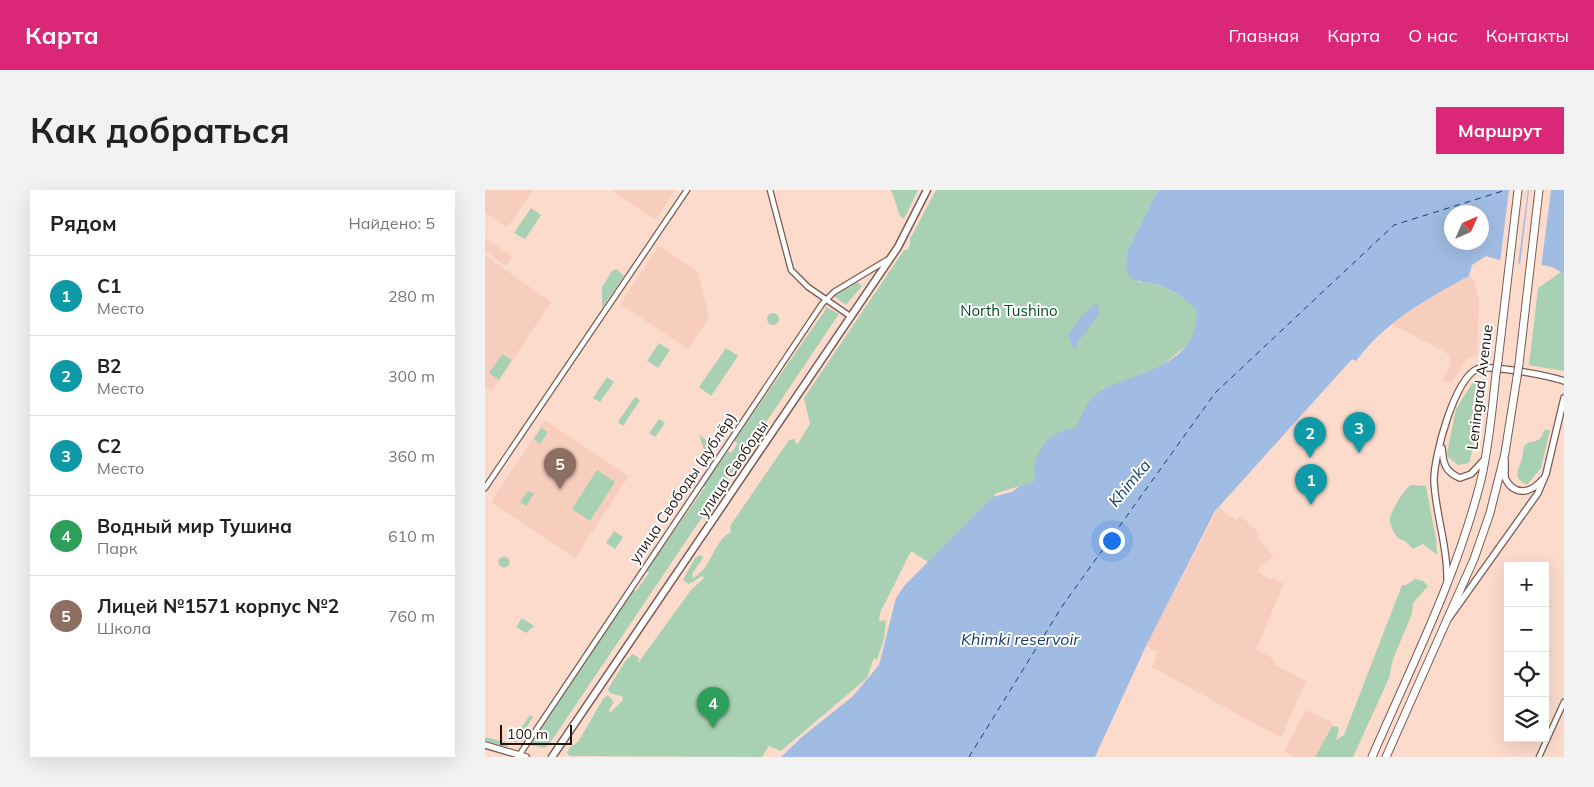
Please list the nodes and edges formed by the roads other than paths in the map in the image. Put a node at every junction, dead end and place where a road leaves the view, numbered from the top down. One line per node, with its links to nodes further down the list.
1 (687, 190): 15 (street)
2 (771, 190): 7 (street)
3 (927, 190): 6 (main road, улица Свободы)
4 (1518, 190): 13 (main road, Leningrad Avenue, bridge)
5 (1539, 190): 12 (main road, bridge)
6 (891, 258): 7 (street, улица Свободы (дублёр)); 8 (main road, улица Свободы)
7 (826, 300): 8 (street); 20 (street, улица Свободы (дублёр))
8 (850, 316): 22 (main road, улица Свободы)
9 (1564, 381): 11 (street)
10 (1564, 398): 14 (street)
11 (1441, 444): 13 (street); 16 (street)
12 (1505, 452): 14 (street); 17 (main road)
13 (1485, 457): 16 (main road, Leningrad Avenue)
14 (1546, 474): 17 (street)
15 (485, 488)
16 (1447, 582): 23 (main road, Leningrad Avenue)
17 (1445, 623): 24 (main road)
18 (1564, 702): 25 (street)
19 (485, 745): 20 (street)
20 (518, 756): 21 (street)
21 (526, 757)
22 (552, 757)
23 (1372, 757)
24 (1386, 757)
25 (1539, 757)

